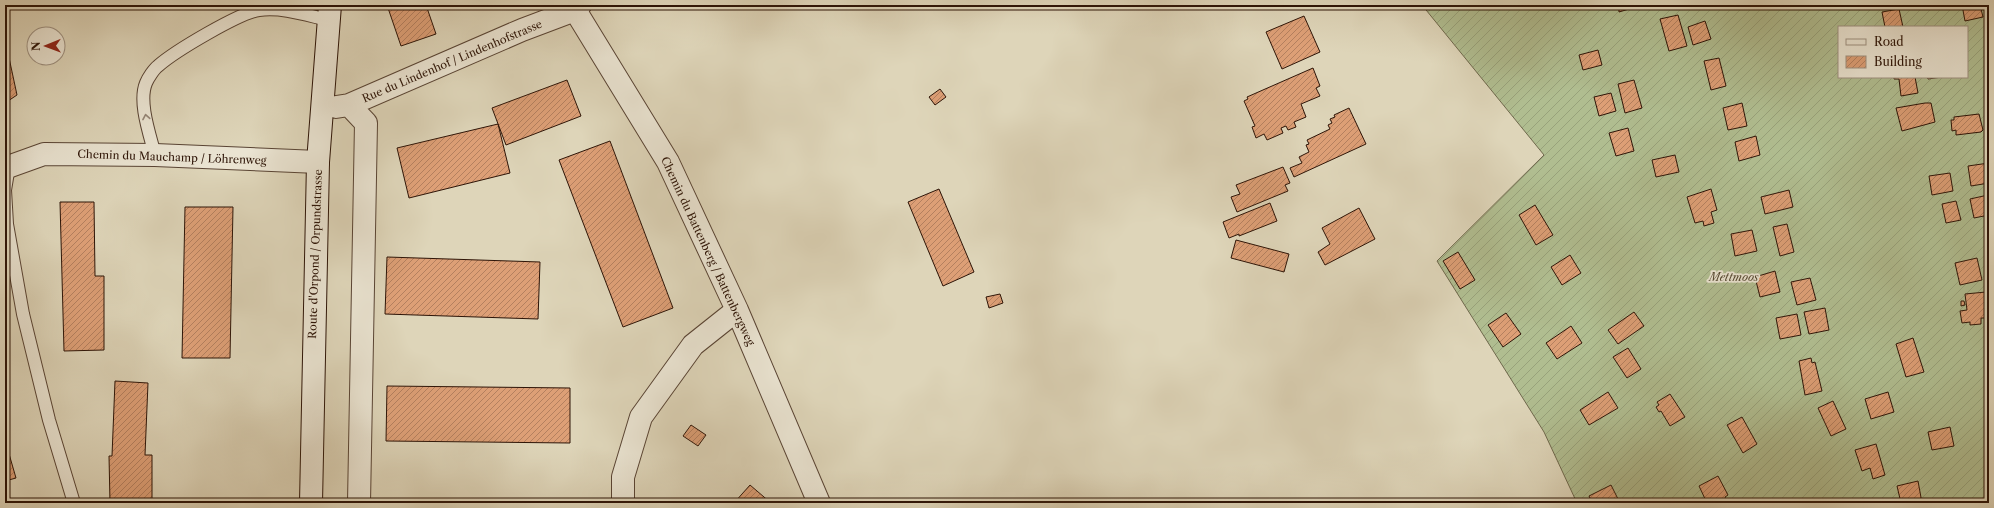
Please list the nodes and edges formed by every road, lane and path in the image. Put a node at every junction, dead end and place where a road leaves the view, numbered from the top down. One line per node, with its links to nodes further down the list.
1 (577, 7): 3 (street, Rue du Lindenhof / Lindenhofstrasse); 8 (street, Chemin du Battenberg / Battenbergweg)
2 (329, 13): 4 (street, Route d'Orpond / Orpundstrasse); 5 (lane, one-way to 2)
3 (349, 105): 4 (street, Rue du Lindenhof / Lindenhofstrasse); 11 (street)
4 (321, 108): 6 (street, Route d'Orpond / Orpundstrasse)
5 (155, 154): 6 (street, Chemin du Mauchamp / Löhrenweg); 7 (street, Chemin du Mauchamp / Löhrenweg)
6 (318, 162): 10 (street, Route d'Orpond / Orpundstrasse)
7 (7, 167): 9 (lane)
8 (737, 310): 12 (street); 13 (street, Chemin du Battenberg / Battenbergweg)
9 (74, 503)
10 (311, 503)
11 (359, 503)
12 (622, 503)
13 (819, 503)

